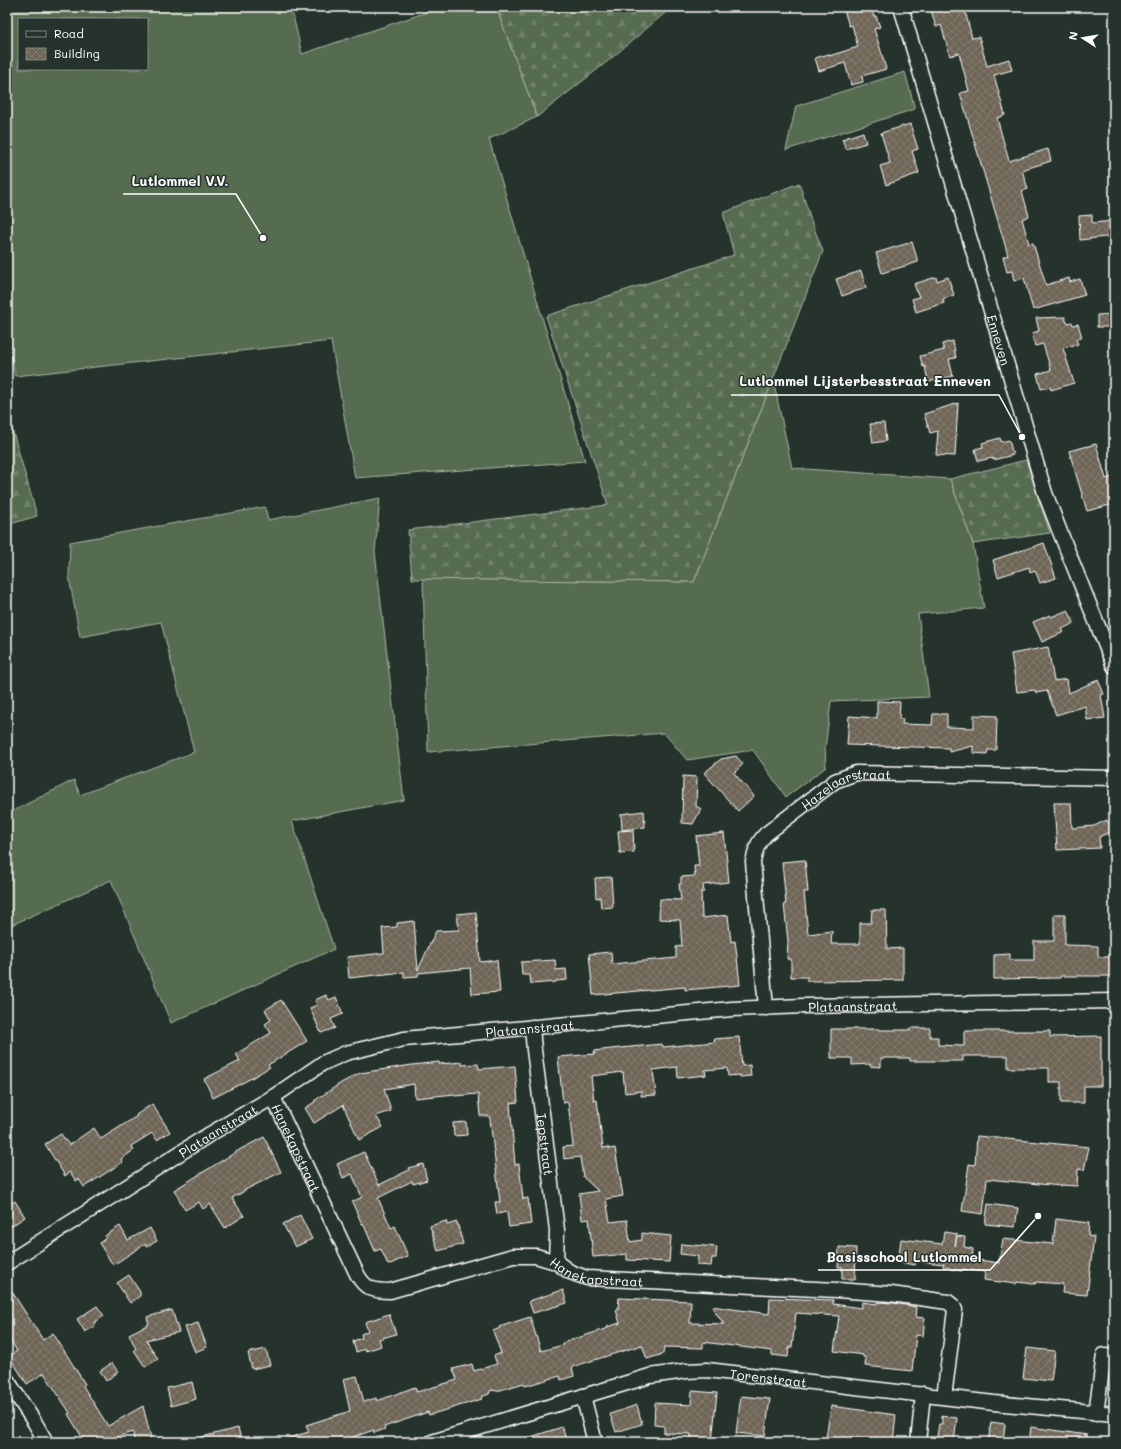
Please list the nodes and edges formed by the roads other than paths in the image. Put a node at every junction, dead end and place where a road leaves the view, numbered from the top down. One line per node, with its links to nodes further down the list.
1 (901, 7): 2 (street, Enneven)
2 (1113, 661)
3 (1114, 778): 5 (street, Hazelaarstraat)
4 (1114, 1001): 5 (street, Plataanstraat)
5 (766, 1008): 6 (street, Plataanstraat)
6 (532, 1027): 7 (street, Plataanstraat); 8 (street, Iepstraat)
7 (273, 1097): 8 (street, Hanekapstraat); 9 (street, Plataanstraat)
8 (556, 1262): 14 (street, Hanekapstraat)
9 (7, 1263)
10 (1114, 1356): 15 (street)
11 (7, 1380): 17 (street)
12 (923, 1394): 13 (street, Torenstraat); 14 (street, Torenstraat); 20 (street)
13 (583, 1396): 18 (street, Torenstraat); 19 (street)
14 (944, 1397): 15 (street, Torenstraat)
15 (1096, 1413): 16 (street, Torenstraat)
16 (1114, 1414)
17 (46, 1442)
18 (435, 1442)
19 (595, 1442)
20 (918, 1442)

